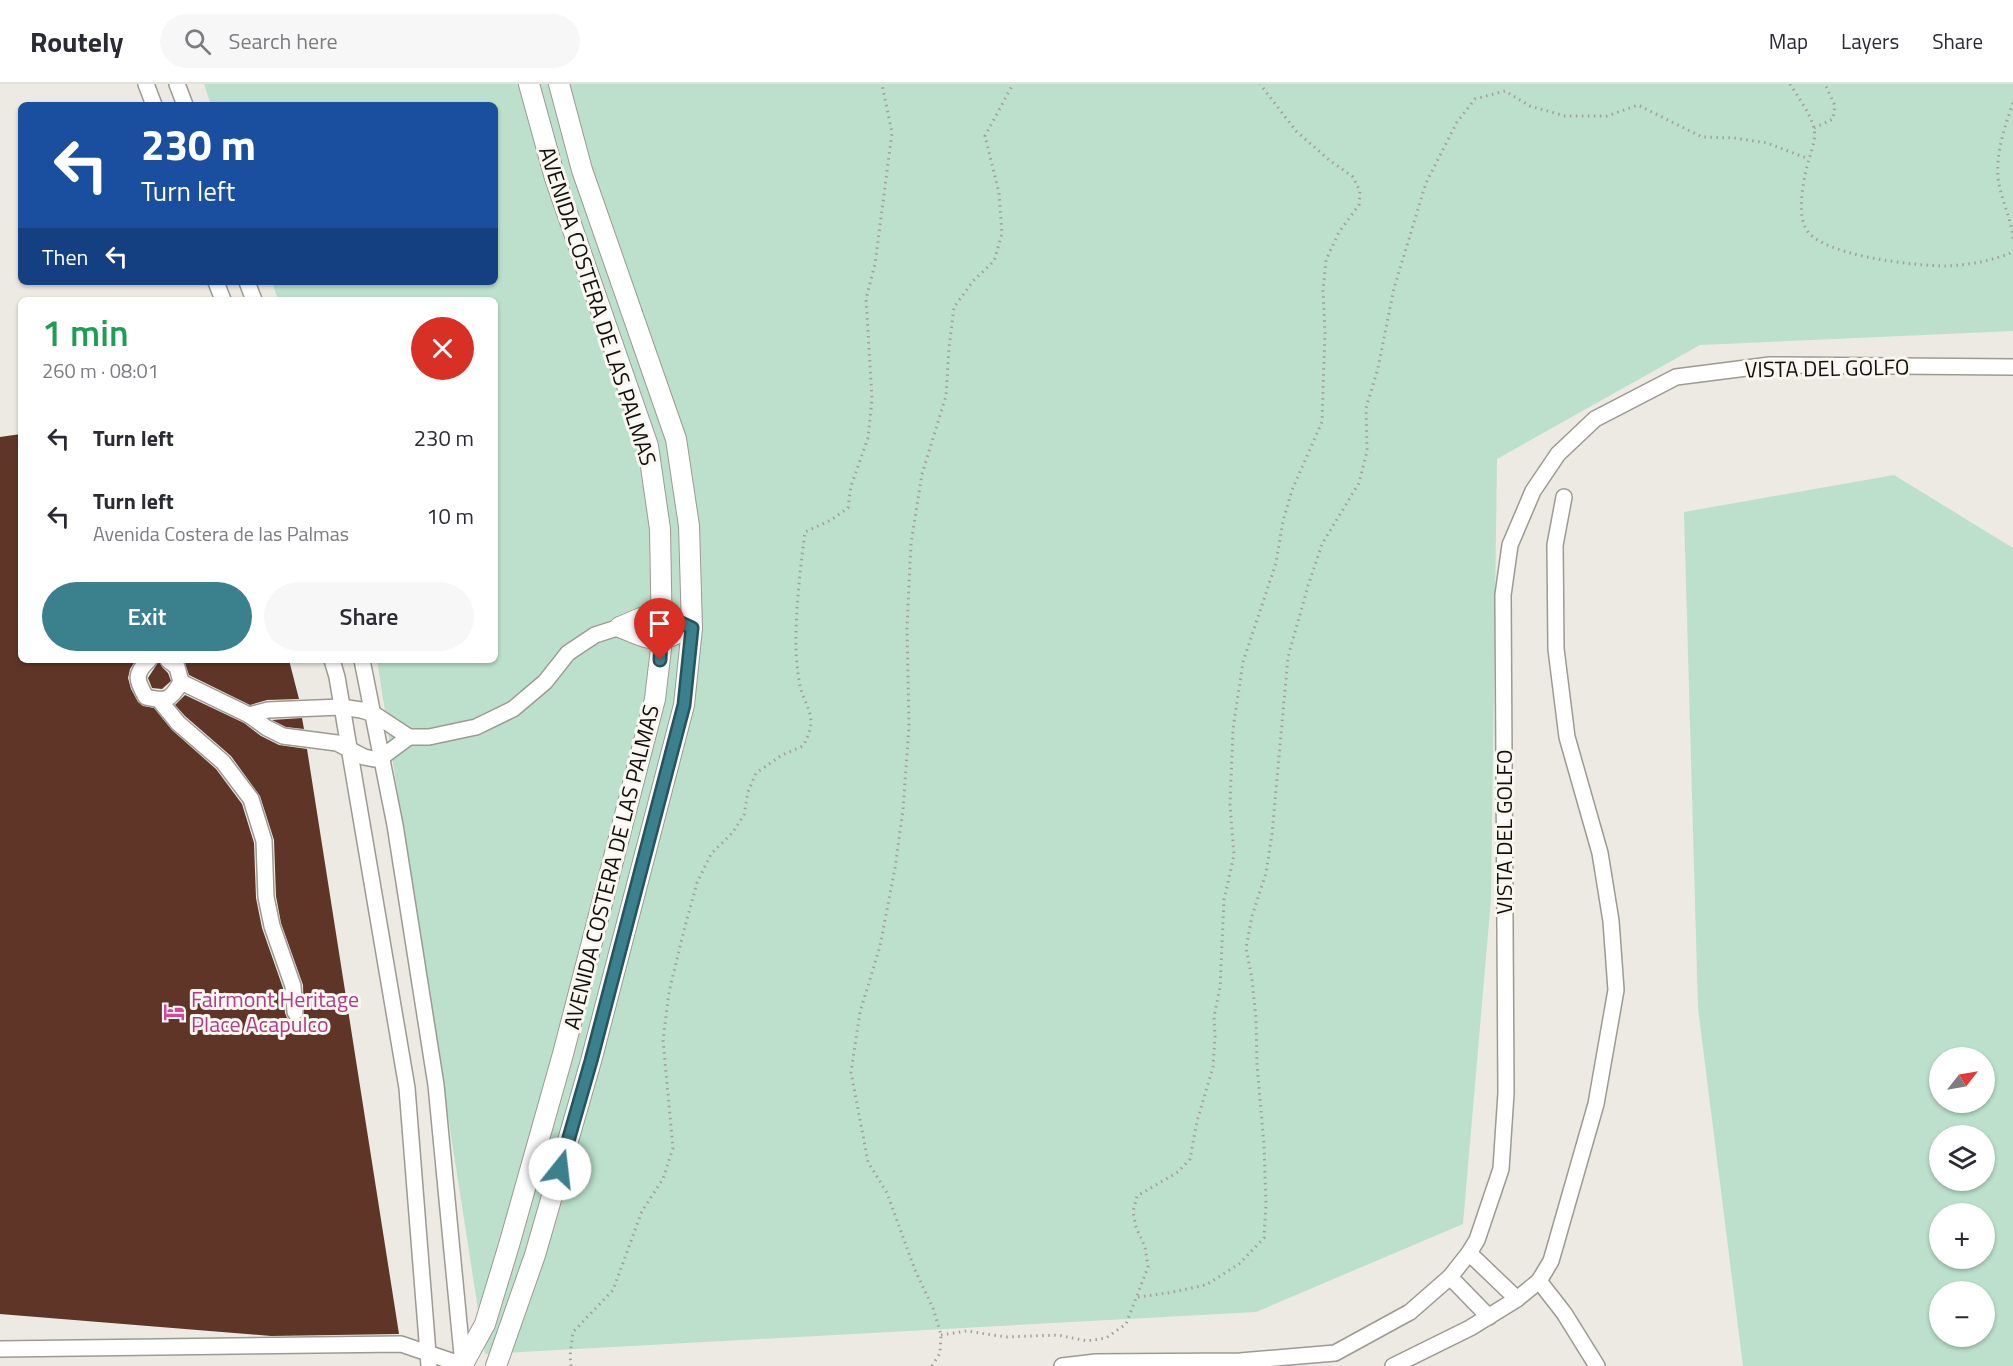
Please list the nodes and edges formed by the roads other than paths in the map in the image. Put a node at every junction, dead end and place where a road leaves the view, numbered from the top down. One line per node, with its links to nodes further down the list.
1 (146, 84): 5 (street)
2 (177, 84): 6 (street)
3 (530, 84): 9 (main road, AVENIDA COSTERA DE LAS PALMAS)
4 (560, 84): 11 (main road, AVENIDA COSTERA DE LAS PALMAS)
5 (153, 102)
6 (184, 102)
7 (2013, 367): 28 (street, VISTA DEL GOLFO)
8 (1564, 497): 30 (street)
9 (662, 614): 10 (main road); 11 (main road); 12 (main road, AVENIDA COSTERA DE LAS PALMAS)
10 (620, 627): 12 (main road); 23 (street)
11 (692, 628): 12 (main road); 37 (main road, AVENIDA COSTERA DE LAS PALMAS)
12 (662, 640): 36 (main road, AVENIDA COSTERA DE LAS PALMAS)
13 (146, 663): 18 (street)
14 (172, 663): 17 (street)
15 (333, 663): 19 (street)
16 (363, 663): 21 (street)
17 (181, 682): 18 (street); 22 (street)
18 (160, 701): 27 (street)
19 (341, 707): 20 (street); 21 (street); 25 (street)
20 (301, 710): 22 (street); 24 (street)
21 (374, 714): 23 (street); 26 (street)
22 (249, 715): 24 (street)
23 (409, 737): 26 (street)
24 (304, 738): 25 (street)
25 (348, 749): 26 (street); 34 (street)
26 (382, 757): 36 (street)
27 (295, 1012)
28 (1469, 1253): 29 (street, VISTA DEL GOLFO); 31 (street)
29 (1450, 1277): 32 (street); 35 (street, VISTA DEL GOLFO)
30 (1539, 1281): 31 (street); 40 (street)
31 (1517, 1299): 32 (street)
32 (1489, 1317): 39 (street)
33 (0, 1349): 34 (street)
34 (429, 1360): 36 (street)
35 (1212, 1364): 38 (street, VISTA DEL GOLFO)
36 (463, 1366)
37 (496, 1366)
38 (1062, 1366)
39 (1393, 1366)
40 (1597, 1366)

